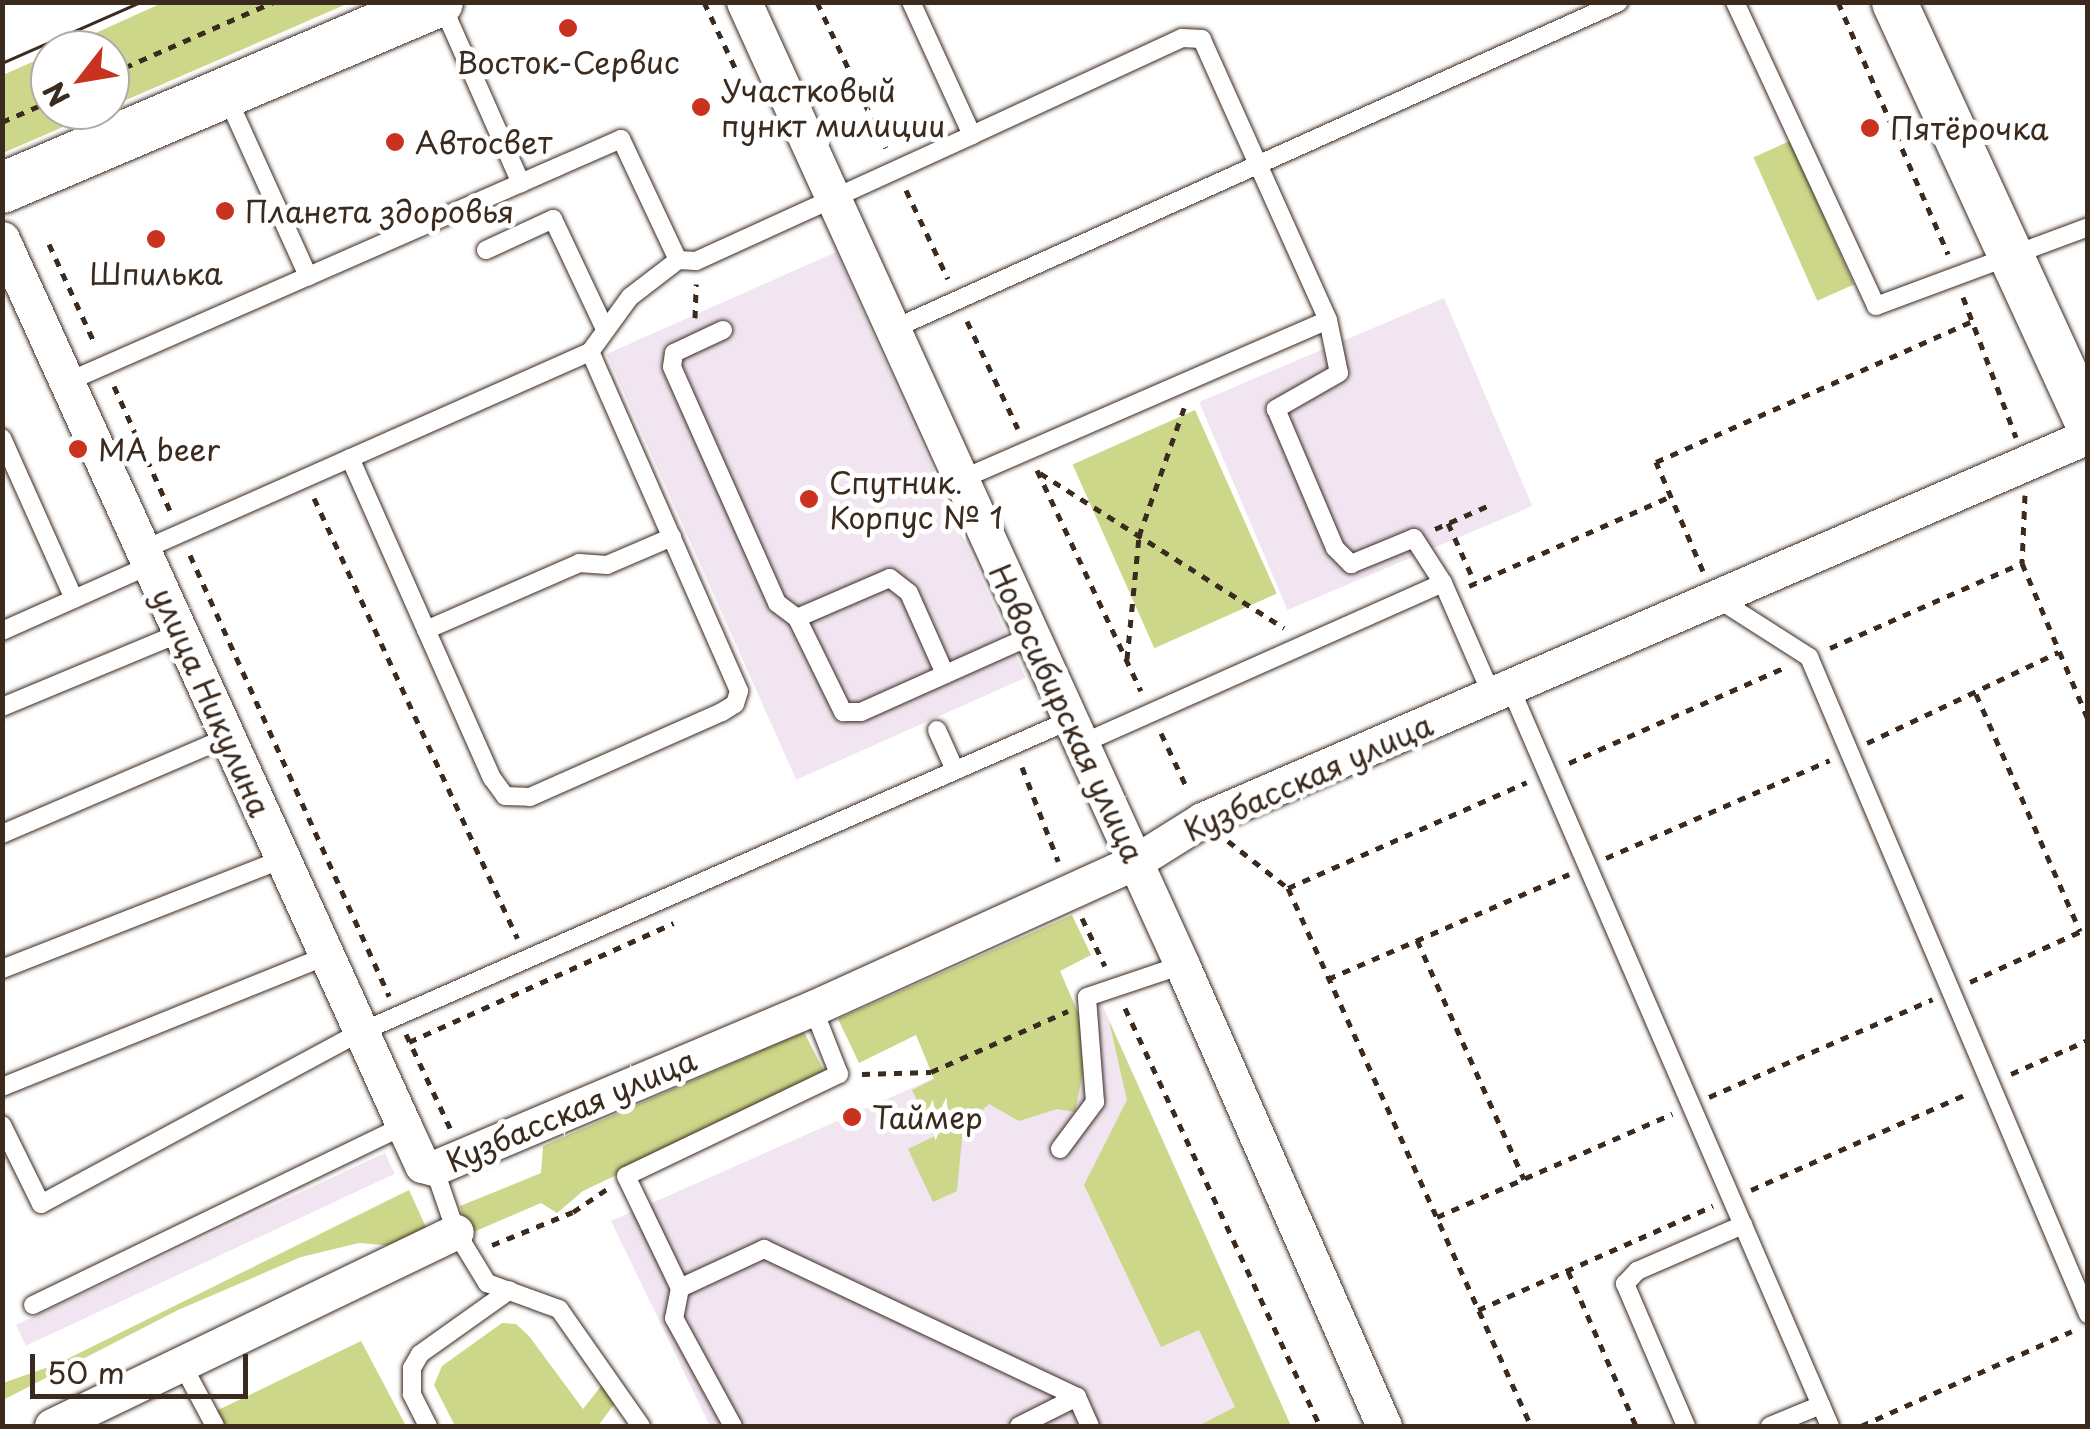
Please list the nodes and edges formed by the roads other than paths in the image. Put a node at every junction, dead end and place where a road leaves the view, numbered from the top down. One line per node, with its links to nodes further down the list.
1 (439, 2): 7 (main road); 10 (lane)
2 (744, 2): 12 (street, Новосибирская улица)
3 (911, 2): 8 (lane)
4 (1619, 2): 9 (lane)
5 (1735, 2): 16 (lane)
6 (1894, 2): 16 (street)
7 (225, 92): 11 (main road); 18 (lane)
8 (972, 135): 9 (lane); 12 (lane)
9 (1260, 164): 19 (lane); 22 (lane)
10 (521, 183): 17 (lane); 18 (lane)
11 (2, 188)
12 (832, 199): 17 (lane); 22 (street, Новосибирская улица)
13 (2088, 227): 16 (lane)
14 (2, 239): 24 (street, улица Никулина)
15 (486, 250): 20 (lane)
16 (2012, 259): 25 (street)
17 (687, 260): 20 (lane)
18 (308, 276): 24 (lane)
19 (1328, 320): 29 (lane); 32 (lane)
20 (604, 327): 23 (lane)
21 (723, 330): 35 (lane)
22 (891, 330): 29 (street, Новосибирская улица)
23 (590, 352): 28 (lane); 30 (lane)
24 (67, 382): 31 (street, улица Никулина)
25 (2088, 423)
26 (2088, 436): 33 (street, Кузбасская улица)
27 (2, 438): 34 (lane)
28 (350, 458): 31 (lane); 36 (lane)
29 (960, 480): 39 (street, Новосибирская улица)
30 (672, 537): 36 (lane); 36 (lane)
31 (146, 558): 34 (lane); 38 (street, улица Никулина)
32 (1445, 589): 41 (lane); 44 (lane)
33 (1714, 596): 41 (street, Кузбасская улица); 65 (lane)
34 (74, 599): 37 (lane)
35 (798, 618): 40 (lane); 40 (lane)
36 (426, 630)
37 (2, 631)
38 (180, 633): 42 (lane); 45 (street, улица Никулина)
39 (1031, 636): 40 (lane); 44 (street, Новосибирская улица)
40 (945, 674)
41 (1501, 691): 49 (street, Кузбасская улица); 60 (lane)
42 (2, 708)
43 (937, 730): 46 (lane)
44 (1076, 734): 46 (lane); 49 (street, Новосибирская улица)
45 (228, 737): 47 (lane); 48 (street, улица Никулина)
46 (955, 770): 54 (lane)
47 (2, 834)
48 (283, 859): 50 (street, улица Никулина); 52 (lane)
49 (1135, 862): 51 (street, Новосибирская улица); 53 (street, Кузбасская улица)
50 (327, 956): 54 (street, улица Никулина); 55 (lane)
51 (1182, 965): 58 (lane); 76 (street, Новосибирская улица)
52 (2, 969)
53 (812, 1008): 59 (street, Кузбасская улица); 62 (lane)
54 (361, 1032): 56 (lane); 57 (street, улица Никулина)
55 (2, 1087)
56 (2, 1125)
57 (404, 1126): 59 (street, улица Никулина); 64 (lane)
58 (1060, 1150)
59 (440, 1164): 61 (lane)
60 (1743, 1225): 68 (lane); 77 (lane)
61 (456, 1232): 63 (lane); 66 (street)
62 (680, 1288): 67 (lane); 73 (lane)
63 (510, 1290): 71 (lane); 72 (lane)
64 (34, 1305)
65 (2088, 1314)
66 (183, 1366): 69 (street); 70 (lane)
67 (1077, 1397): 74 (lane); 75 (lane)
68 (1821, 1404): 78 (lane); 79 (lane)
69 (52, 1426)
70 (214, 1426)
71 (428, 1426)
72 (641, 1426)
73 (733, 1426)
74 (1019, 1426)
75 (1090, 1426)
76 (1384, 1426)
77 (1686, 1426)
78 (1770, 1426)
79 (1830, 1426)

